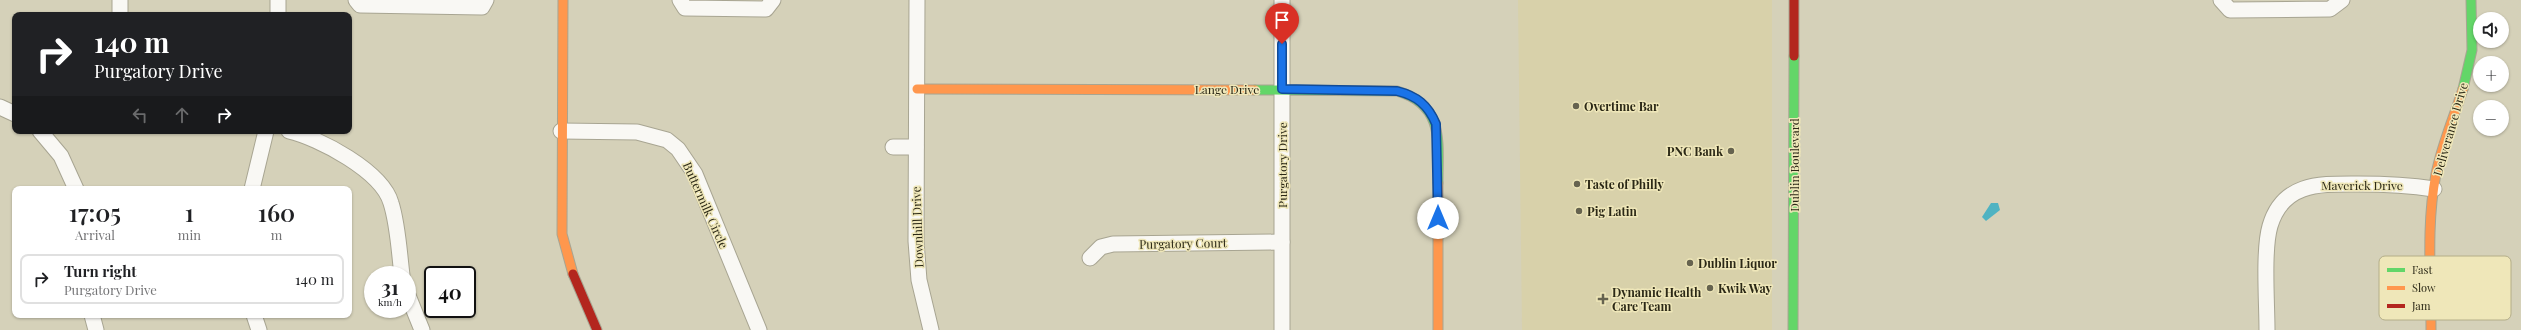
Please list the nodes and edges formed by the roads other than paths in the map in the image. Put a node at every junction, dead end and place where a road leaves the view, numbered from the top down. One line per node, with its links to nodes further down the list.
1 (120, 0): 14 (street)
2 (278, 0): 15 (street)
3 (356, 0): 4 (street)
4 (486, 0)
5 (563, 0): 20 (street)
6 (680, 0): 7 (street)
7 (773, 0)
8 (917, 0): 16 (street, Downhill Drive)
9 (1282, 0): 17 (street, Purgatory Drive)
10 (1794, 0): 44 (street, Dublin Boulevard)
11 (2221, 0): 12 (street)
12 (2342, 0)
13 (2472, 0): 28 (street, Deliverance Drive)
14 (120, 12)
15 (278, 12)
16 (917, 89): 17 (street, Lange Drive); 25 (street, Downhill Drive)
17 (1282, 89): 29 (street, Purgatory Drive); 43 (street, Lange Drive)
18 (0, 107): 19 (street)
19 (12, 113)
20 (562, 131): 39 (street); 40 (street, Buttermilk Circle)
21 (43, 134): 26 (street)
22 (265, 134): 27 (street)
23 (297, 134): 32 (street)
24 (893, 147): 25 (street)
25 (916, 147): 41 (street, Downhill Drive)
26 (75, 186)
27 (253, 186)
28 (2434, 189): 30 (street, Deliverance Drive); 45 (street, Maverick Drive)
29 (1282, 242): 31 (street, Purgatory Court); 42 (street, Purgatory Drive)
30 (2430, 256)
31 (1090, 258)
32 (401, 266)
33 (416, 315): 38 (street)
34 (93, 318): 36 (street)
35 (255, 318): 37 (street)
36 (96, 330)
37 (259, 330)
38 (422, 330)
39 (597, 330)
40 (759, 330)
41 (931, 330)
42 (1282, 330)
43 (1438, 330)
44 (1793, 330)
45 (2267, 330)

